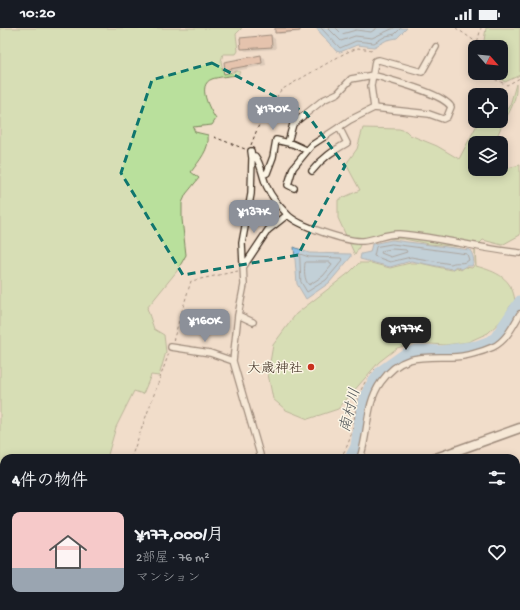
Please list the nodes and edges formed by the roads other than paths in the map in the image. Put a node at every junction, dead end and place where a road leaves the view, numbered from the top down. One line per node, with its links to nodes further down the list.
1 (436, 48): 2 (street)
2 (373, 75): 3 (street); 3 (street); 5 (street)
3 (374, 108): 4 (street)
4 (339, 127): 6 (street); 7 (street)
5 (288, 142): 6 (street); 8 (street)
6 (306, 150): 9 (street)
7 (312, 171)
8 (263, 175): 10 (street); 12 (street)
9 (294, 188)
10 (287, 215): 11 (street); 12 (street)
11 (520, 252)
12 (242, 270): 14 (street)
13 (520, 314): 20 (street)
14 (238, 315): 15 (street); 17 (street)
15 (253, 322)
16 (171, 347): 17 (street)
17 (233, 361): 19 (street)
18 (520, 428): 21 (street)
19 (260, 454)
20 (361, 454)
21 (447, 454)

